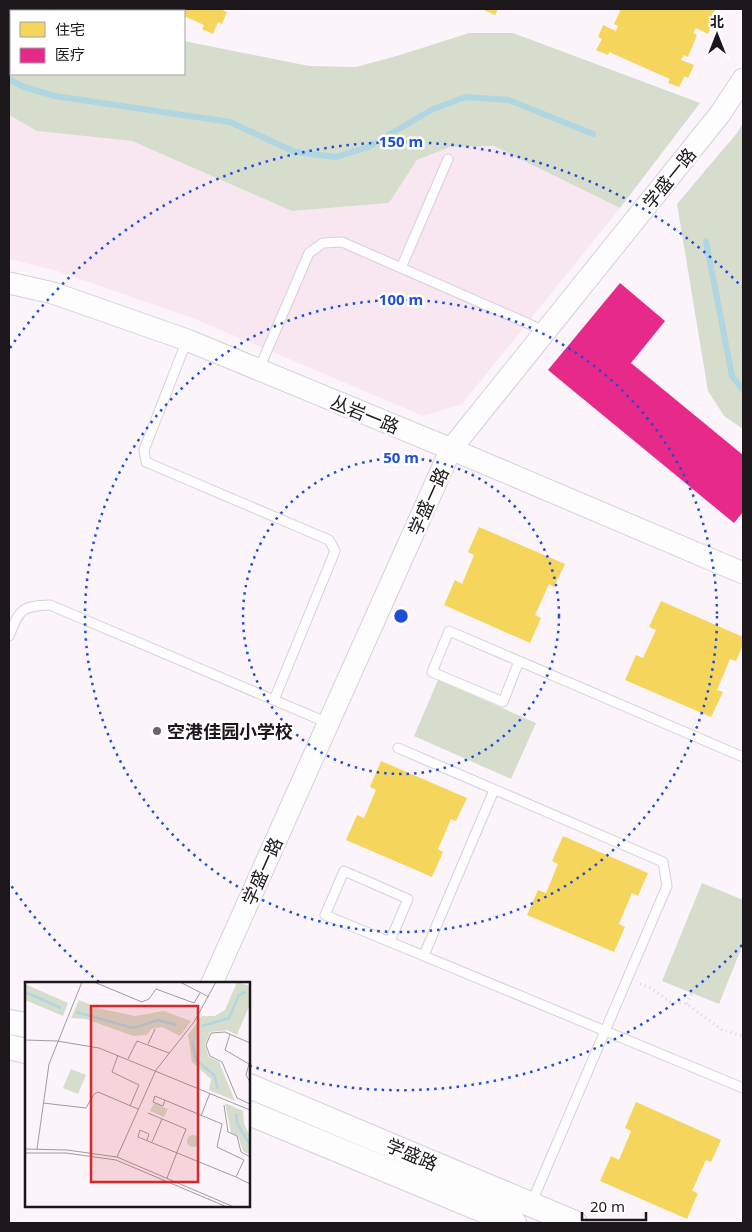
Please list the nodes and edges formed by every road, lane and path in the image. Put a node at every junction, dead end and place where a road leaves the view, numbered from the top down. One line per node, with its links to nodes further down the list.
1 (743, 80): 8 (street, 学盛一路)
2 (448, 158): 6 (lane)
3 (706, 170): 4 (path)
4 (743, 185)
5 (719, 239): 10 (path)
6 (400, 268): 8 (lane); 11 (lane)
7 (9, 283): 9 (street, 丛岩一路)
8 (546, 331): 12 (street, 学盛一路)
9 (187, 340): 11 (street, 丛岩一路); 16 (lane)
10 (743, 361)
11 (258, 370): 12 (street, 丛岩一路)
12 (451, 449): 13 (street, 丛岩一路); 17 (street, 学盛一路)
13 (743, 574)
14 (9, 636): 16 (lane)
15 (519, 661): 15 (lane); 19 (lane)
16 (274, 700): 17 (lane)
17 (328, 723): 24 (street, 学盛一路)
18 (398, 748): 20 (lane)
19 (743, 757)
20 (494, 790): 22 (lane); 23 (lane)
21 (390, 941): 21 (lane); 22 (lane)
22 (424, 956): 29 (lane)
23 (628, 979): 26 (path); 29 (lane)
24 (212, 982)
25 (692, 993): 26 (path)
26 (687, 1004): 30 (path)
27 (9, 1022): 28 (main road)
28 (25, 1025)
29 (606, 1031): 34 (lane); 36 (lane)
30 (743, 1036)
31 (9, 1047): 32 (main road)
32 (25, 1051)
33 (250, 1086): 36 (main road, 学盛路)
34 (743, 1088)
35 (250, 1113): 37 (main road, 学盛路)
36 (531, 1205): 38 (main road, 学盛路)
37 (514, 1223)
38 (575, 1223)

